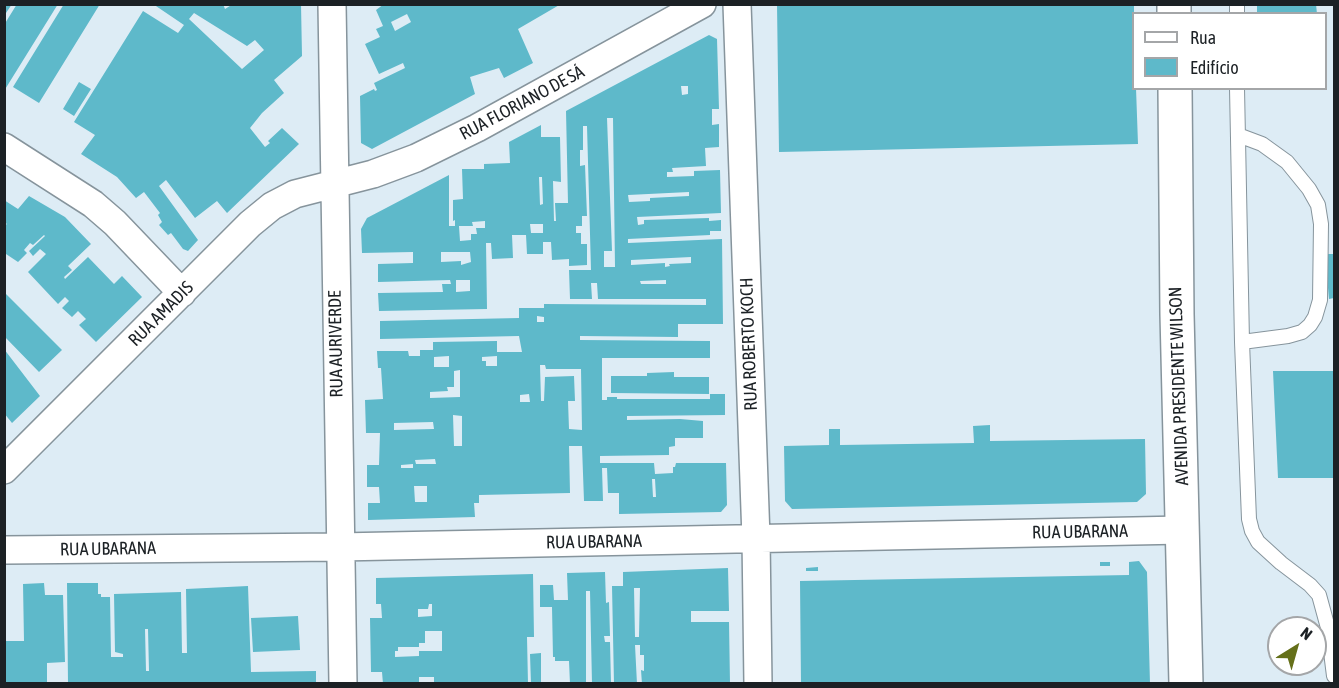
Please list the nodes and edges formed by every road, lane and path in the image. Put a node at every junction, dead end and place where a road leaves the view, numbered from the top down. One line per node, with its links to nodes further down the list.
1 (332, 4): 8 (street, RUA AURIVERDE)
2 (702, 4): 8 (street, RUA FLORIANO DE SÁ)
3 (737, 4): 13 (street, RUA ROBERTO KOCH)
4 (1175, 90): 12 (main road, AVENIDA PRESIDENTE WILSON)
5 (1237, 90): 6 (lane)
6 (1238, 135): 10 (lane); 10 (lane)
7 (4, 147): 9 (street)
8 (334, 183): 9 (street, RUA AMADIS); 14 (street, RUA AURIVERDE)
9 (182, 293): 11 (street, RUA AMADIS)
10 (1242, 342): 16 (lane)
11 (4, 470)
12 (1183, 530): 13 (street, RUA UBARANA); 19 (main road, AVENIDA PRESIDENTE WILSON)
13 (756, 538): 14 (street, RUA UBARANA); 18 (street, RUA ROBERTO KOCH)
14 (339, 547): 15 (street, RUA UBARANA); 17 (street, RUA AURIVERDE)
15 (4, 550)
16 (1335, 676)
17 (343, 684)
18 (758, 684)
19 (1186, 684)

